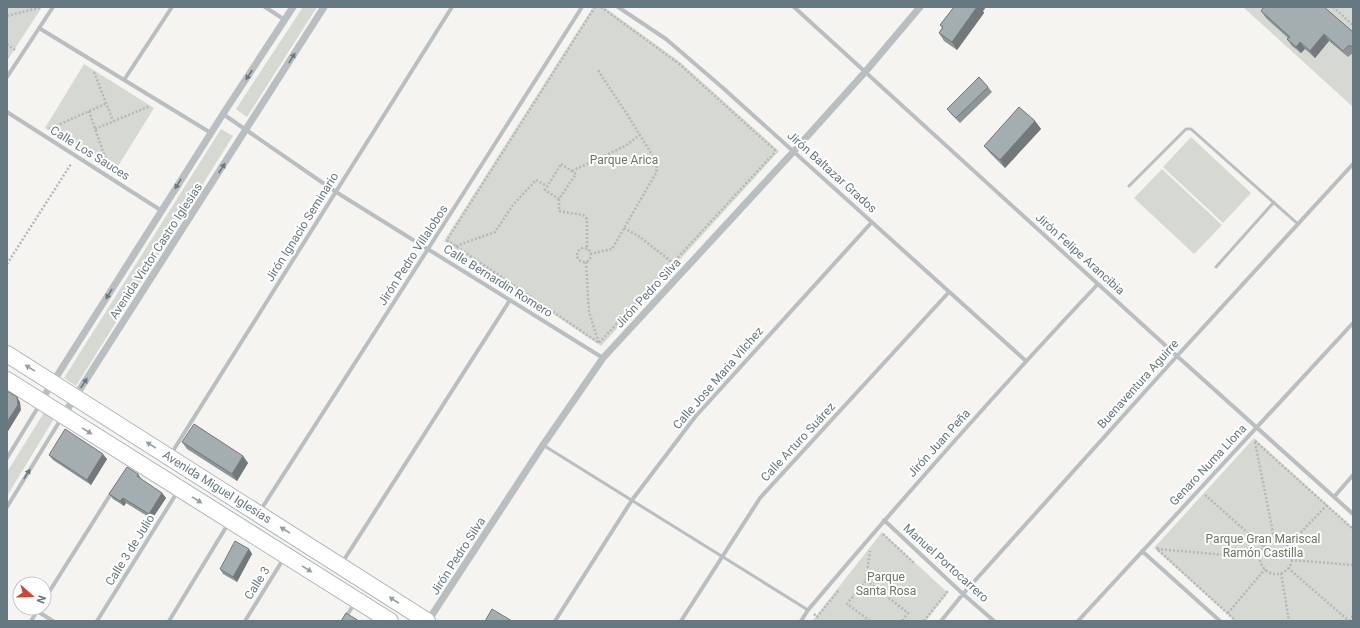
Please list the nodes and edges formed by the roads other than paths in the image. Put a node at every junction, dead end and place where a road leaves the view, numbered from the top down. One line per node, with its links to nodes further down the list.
1 (53, 7): 12 (street)
2 (172, 7): 15 (street)
3 (265, 7): 11 (street)
4 (293, 7): 11 (street, Avenida Victor Castro Iglesias)
5 (324, 7): 18 (street, Avenida Victor Castro Iglesias, one-way to 5)
6 (452, 7): 23 (street, Jirón Ignacio Seminario)
7 (582, 7): 28 (street, Jirón Pedro Villalobos)
8 (618, 7): 20 (street, Jirón Baltazar Grados)
9 (794, 7): 13 (street, Jirón Felipe Arancibia)
10 (920, 7): 13 (street, Jirón Pedro Silva)
11 (285, 20): 17 (street, Avenida Victor Castro Iglesias, one-way to 17)
12 (39, 28): 14 (street); 15 (street)
13 (866, 71): 20 (street, Jirón Pedro Silva); 30 (street, Jirón Felipe Arancibia)
14 (7, 77)
15 (124, 80): 19 (street)
16 (7, 112): 25 (street, Calle Los Sauces)
17 (223, 114): 18 (street, Calle Bernardin Romero); 19 (street, Avenida Victor Castro Iglesias)
18 (246, 130): 23 (street, Calle Bernardin Romero); 40 (street, Avenida Victor Castro Iglesias, one-way to 18)
19 (210, 134): 25 (street, Avenida Victor Castro Iglesias, one-way to 25)
20 (794, 151): 26 (street, Jirón Baltazar Grados); 36 (street, Jirón Pedro Silva)
21 (1353, 164): 27 (street, Buenaventura Aguirre)
22 (1129, 186): 24 (lane)
23 (336, 192): 28 (street, Calle Bernardin Romero); 45 (street, Jirón Ignacio Seminario)
24 (1274, 202): 27 (lane); 29 (lane)
25 (162, 210): 39 (street, Avenida Victor Castro Iglesias, one-way to 39)
26 (872, 222): 31 (street, Jirón Baltazar Grados); 51 (street, Calle Jose Maria Vilchez)
27 (1298, 224): 35 (street, Buenaventura Aguirre)
28 (428, 250): 32 (street, Calle Bernardin Romero); 53 (street, Jirón Pedro Villalobos)
29 (1216, 267)
30 (1098, 284): 35 (street, Jirón Felipe Arancibia); 37 (street, Jirón Juan Peña)
31 (949, 292): 37 (street, Jirón Baltazar Grados); 59 (street, Calle Arturo Suárez)
32 (510, 300): 36 (street, Calle Bernardin Romero); 60 (street)
33 (1353, 323): 43 (street, Genaro Numa Llona)
34 (7, 354): 39 (main road, Avenida Miguel Iglesias, one-way to 34)
35 (1176, 356): 43 (street, Jirón Felipe Arancibia); 62 (street, Buenaventura Aguirre)
36 (603, 358): 44 (street, Jirón Pedro Silva)
37 (1026, 361): 55 (street, Jirón Juan Peña)
38 (7, 380): 41 (main road, Avenida Miguel Iglesias)
39 (53, 383): 40 (main road, Avenida Miguel Iglesias); 41 (street, Avenida Victor Castro Iglesias)
40 (75, 398): 42 (street, Avenida Victor Castro Iglesias); 45 (main road, Avenida Miguel Iglesias, one-way to 40)
41 (41, 402): 42 (main road, Avenida Miguel Iglesias); 46 (street, Avenida Victor Castro Iglesias)
42 (63, 416): 49 (main road, Avenida Miguel Iglesias, one-way to 49); 52 (street, Avenida Victor Castro Iglesias, one-way to 42)
43 (1256, 428): 50 (street, Jirón Felipe Arancibia); 57 (street, Genaro Numa Llona)
44 (543, 445): 51 (lane); 70 (street, Jirón Pedro Silva)
45 (169, 457): 53 (main road, Avenida Miguel Iglesias)
46 (7, 458)
47 (1353, 475): 50 (street)
48 (116, 486): 61 (street)
49 (179, 489): 56 (main road, Avenida Miguel Iglesias, one-way to 56); 65 (street, Calle 3 de Julio)
50 (1334, 498): 54 (street, Jirón Felipe Arancibia)
51 (632, 500): 59 (lane); 71 (street, Calle Jose Maria Vilchez)
52 (7, 507)
53 (258, 513): 60 (main road, Avenida Miguel Iglesias, one-way to 53)
54 (1353, 514)
55 (884, 520): 62 (street, Manuel Portocarrero); 64 (street, Jirón Juan Peña)
56 (230, 521): 58 (main road, Avenida Miguel Iglesias); 66 (street)
57 (1142, 551): 76 (street, Genaro Numa Llona); 77 (street)
58 (286, 556): 63 (main road, Avenida Miguel Iglesias, one-way to 63); 67 (street, Calle 3)
59 (722, 557): 64 (lane); 72 (street, Calle Arturo Suárez)
60 (340, 565): 70 (main road, Avenida Miguel Iglesias, one-way to 60)
61 (52, 587)
62 (963, 594): 74 (street, Buenaventura Aguirre); 75 (street, Manuel Portocarrero)
63 (356, 600): 68 (street); 69 (main road, Avenida Miguel Iglesias)
64 (808, 610): 73 (street, Jirón Juan Peña)
65 (97, 621)
66 (169, 621)
67 (245, 621)
68 (343, 621)
69 (390, 621)
70 (428, 621)
71 (555, 621)
72 (681, 621)
73 (801, 621)
74 (941, 621)
75 (994, 621)
76 (1078, 621)
77 (1220, 621)

